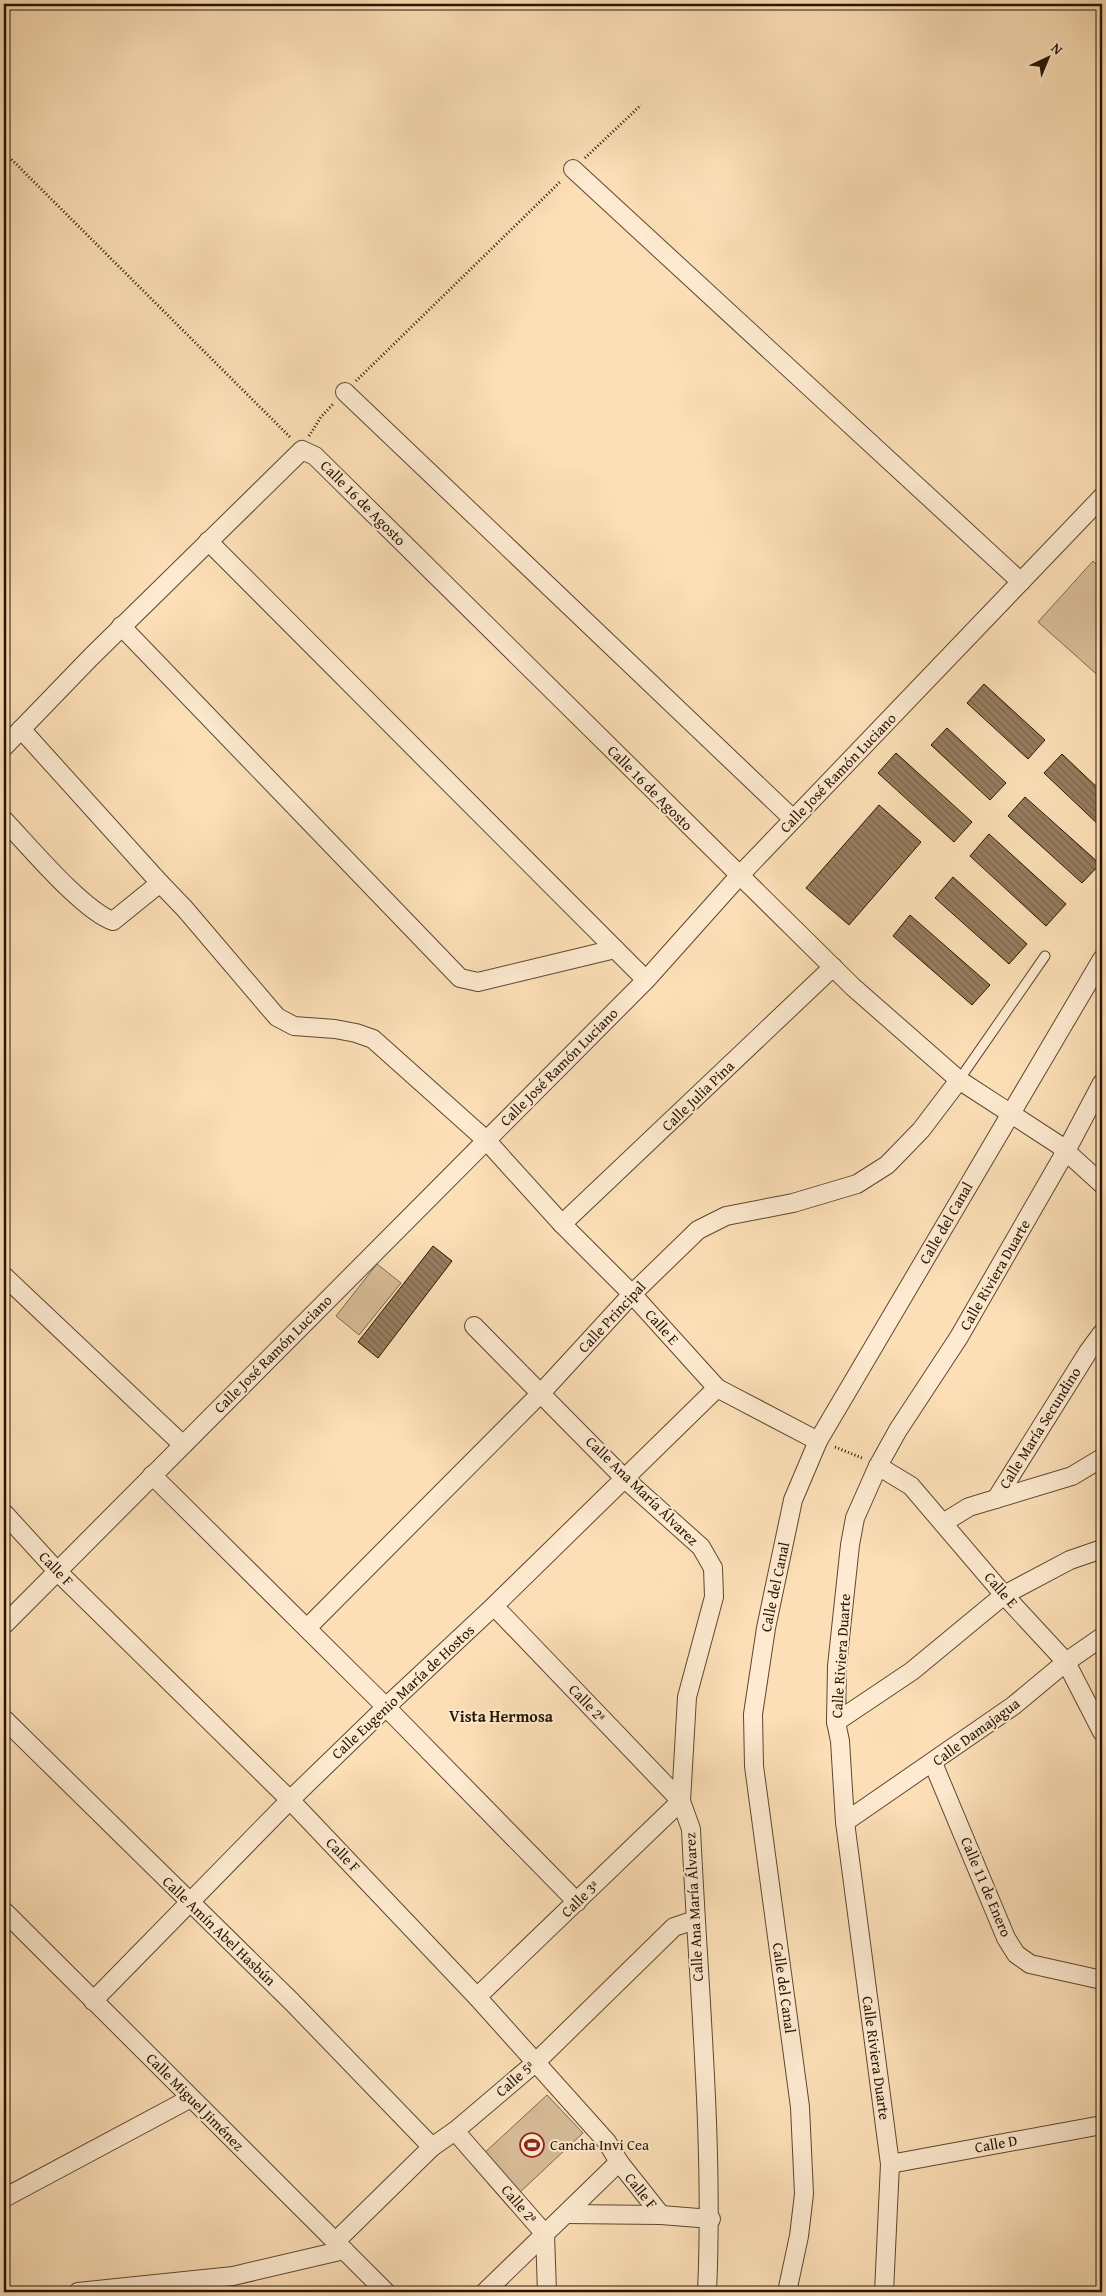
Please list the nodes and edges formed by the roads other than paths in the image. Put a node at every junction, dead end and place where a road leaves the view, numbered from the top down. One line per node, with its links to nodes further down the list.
1 (573, 169): 5 (street)
2 (345, 392): 9 (street)
3 (1102, 497): 5 (street, Calle José Ramón Luciano)
4 (208, 541): 6 (street); 11 (street, Calle 16 de Agosto); 13 (street)
5 (1021, 582): 9 (street, Calle José Ramón Luciano)
6 (121, 626): 7 (street); 13 (street)
7 (21, 729): 8 (street); 12 (street, Calle E)
8 (4, 747)
9 (793, 819): 11 (street, Calle José Ramón Luciano)
10 (4, 820): 12 (street)
11 (739, 876): 16 (street, Calle 16 de Agosto); 17 (street, Calle José Ramón Luciano)
12 (160, 883): 21 (street, Calle E)
13 (615, 949): 17 (street)
14 (1045, 956): 18 (lane)
15 (1102, 959): 20 (street, Calle del Canal)
16 (833, 967): 18 (street, Calle 16 de Agosto); 24 (street, Calle Julia Pina)
17 (646, 980): 21 (street, Calle José Ramón Luciano)
18 (959, 1080): 20 (street, Calle 16 de Agosto); 26 (street, Calle Principal)
19 (1102, 1083): 22 (street, Calle Riviera Duarte)
20 (1013, 1116): 22 (street, Calle 16 de Agosto); 31 (street, Calle del Canal)
21 (486, 1140): 24 (street, Calle E); 32 (street, Calle José Ramón Luciano)
22 (1063, 1148): 23 (street, Calle 16 de Agosto); 34 (street, Calle Riviera Duarte)
23 (1102, 1184)
24 (562, 1224): 26 (street, Calle E)
25 (4, 1276): 32 (street)
26 (632, 1294): 29 (street, Calle E); 30 (street, Calle Principal)
27 (474, 1326): 30 (street, Calle Ana María Álvarez)
28 (1102, 1333): 37 (street, Calle María Secundino)
29 (717, 1388): 31 (street, Calle E); 36 (street, Calle Eugenio María de Hostos)
30 (542, 1392): 36 (street, Calle Ana María Álvarez); 45 (street, Calle Principal)
31 (822, 1442): 82 (street, Calle del Canal)
32 (183, 1445): 35 (street, Calle José Ramón Luciano)
33 (1102, 1458): 37 (street)
34 (873, 1463): 39 (street, Calle E); 50 (street, Calle Riviera Duarte)
35 (152, 1476): 41 (street, Calle José Ramón Luciano); 45 (street)
36 (625, 1479): 43 (street, Calle Eugenio María de Hostos); 54 (street, Calle Ana María Álvarez)
37 (996, 1499): 39 (street)
38 (4, 1513): 41 (street, Calle F)
39 (943, 1523): 42 (street, Calle E)
40 (1102, 1550): 42 (street)
41 (57, 1571): 44 (street, Calle José Ramón Luciano); 53 (street, Calle F)
42 (1004, 1595): 47 (street, Calle E); 50 (street)
43 (494, 1606): 48 (street, Calle Eugenio María de Hostos); 54 (street, Calle 2ª)
44 (4, 1625)
45 (307, 1628): 48 (street)
46 (1102, 1636): 47 (street, Calle Damajagua)
47 (1066, 1662): 51 (street, Calle E); 52 (street, Calle Damajagua)
48 (386, 1706): 53 (street, Calle Eugenio María de Hostos); 56 (street)
49 (4, 1719): 57 (street, Calle Amín Abel Hasbún)
50 (836, 1722): 55 (street, Calle Riviera Duarte)
51 (1102, 1732)
52 (933, 1763): 55 (street, Calle Damajagua); 60 (street, Calle 11 de Enero)
53 (290, 1800): 57 (street, Calle Eugenio María de Hostos); 61 (street, Calle F)
54 (681, 1801): 56 (street, Calle 3ª); 59 (street, Calle Ana María Álvarez)
55 (845, 1822): 69 (street, Calle Riviera Duarte)
56 (577, 1902): 61 (street, Calle 3ª)
57 (190, 1903): 62 (street, Calle Eugenio María de Hostos); 67 (street, Calle Amín Abel Hasbún)
58 (4, 1911): 62 (street, Calle Miguel Jiménez)
59 (695, 1920): 63 (street, Calle 5ª); 73 (street, Calle Ana María Álvarez)
60 (1102, 1980)
61 (477, 1997): 63 (street, Calle F)
62 (93, 2000): 64 (street, Calle Miguel Jiménez)
63 (535, 2063): 66 (street, Calle 5ª); 68 (street, Calle F)
64 (191, 2098): 70 (street); 75 (street, Calle Miguel Jiménez)
65 (1102, 2125): 69 (street, Calle D)
66 (455, 2131): 67 (street, Calle 5ª); 74 (street, Calle 2ª)
67 (432, 2147): 75 (street, Calle 5ª)
68 (619, 2162): 71 (street); 72 (street, Calle F)
69 (890, 2164): 83 (street, Calle Riviera Duarte)
70 (4, 2198)
71 (566, 2214): 72 (street); 74 (street)
72 (661, 2215): 73 (street)
73 (711, 2219): 81 (street, Calle Ana María Álvarez)
74 (545, 2234): 79 (street); 80 (street, Calle 2ª)
75 (340, 2246): 76 (street); 78 (street, Calle Miguel Jiménez)
76 (234, 2284): 77 (street)
77 (78, 2292)
78 (386, 2292)
79 (485, 2292)
80 (548, 2292)
81 (707, 2292)
82 (787, 2292)
83 (884, 2292)

